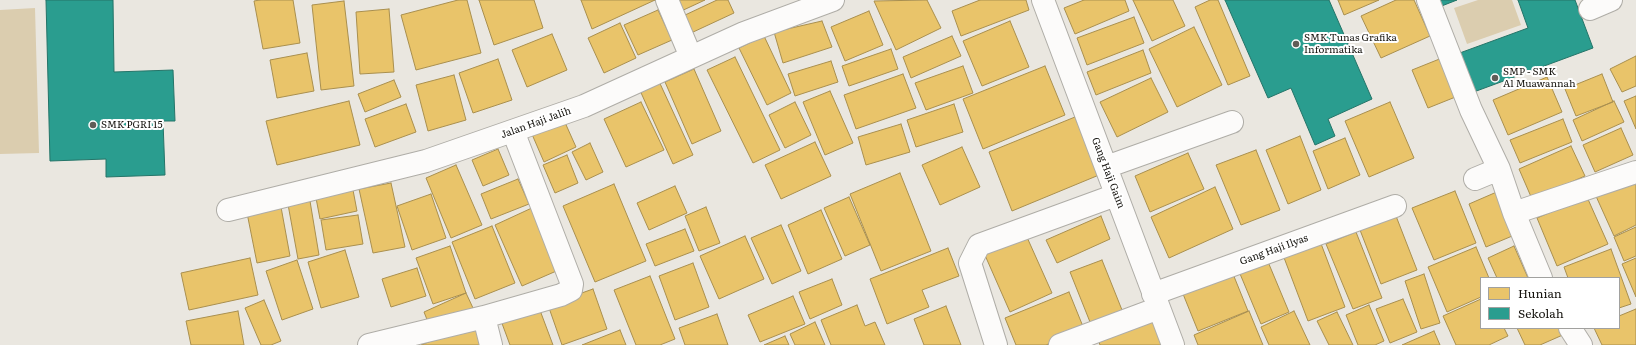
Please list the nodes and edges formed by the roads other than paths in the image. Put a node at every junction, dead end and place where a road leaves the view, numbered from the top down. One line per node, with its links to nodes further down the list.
1 (666, 0): 7 (street)
2 (832, 0): 7 (street, Jalan Haji Jalih)
3 (1044, 0): 10 (street, Gang Haji Gaim)
4 (1428, 0): 11 (street)
5 (1611, 0): 6 (street)
6 (1590, 9)
7 (691, 57): 9 (street, Jalan Haji Jalih)
8 (1232, 122): 10 (street)
9 (512, 131): 16 (street, Jalan Haji Jalih); 20 (street)
10 (1106, 167): 14 (street, Gang Haji Gaim)
11 (1499, 169): 13 (street); 17 (street)
12 (1636, 172): 17 (street)
13 (1475, 179)
14 (1116, 195): 19 (street, Gang Haji Gaim); 24 (street)
15 (1394, 206): 19 (street, Gang Haji Ilyas)
16 (228, 210)
17 (1514, 213): 18 (street)
18 (1541, 277)
19 (1156, 301): 25 (street, Gang Haji Ilyas); 26 (street, Gang Haji Gaim)
20 (484, 317): 22 (street); 23 (street)
21 (1571, 329): 27 (street)
22 (369, 345)
23 (491, 345)
24 (996, 345)
25 (1060, 345)
26 (1173, 345)
27 (1580, 345)

